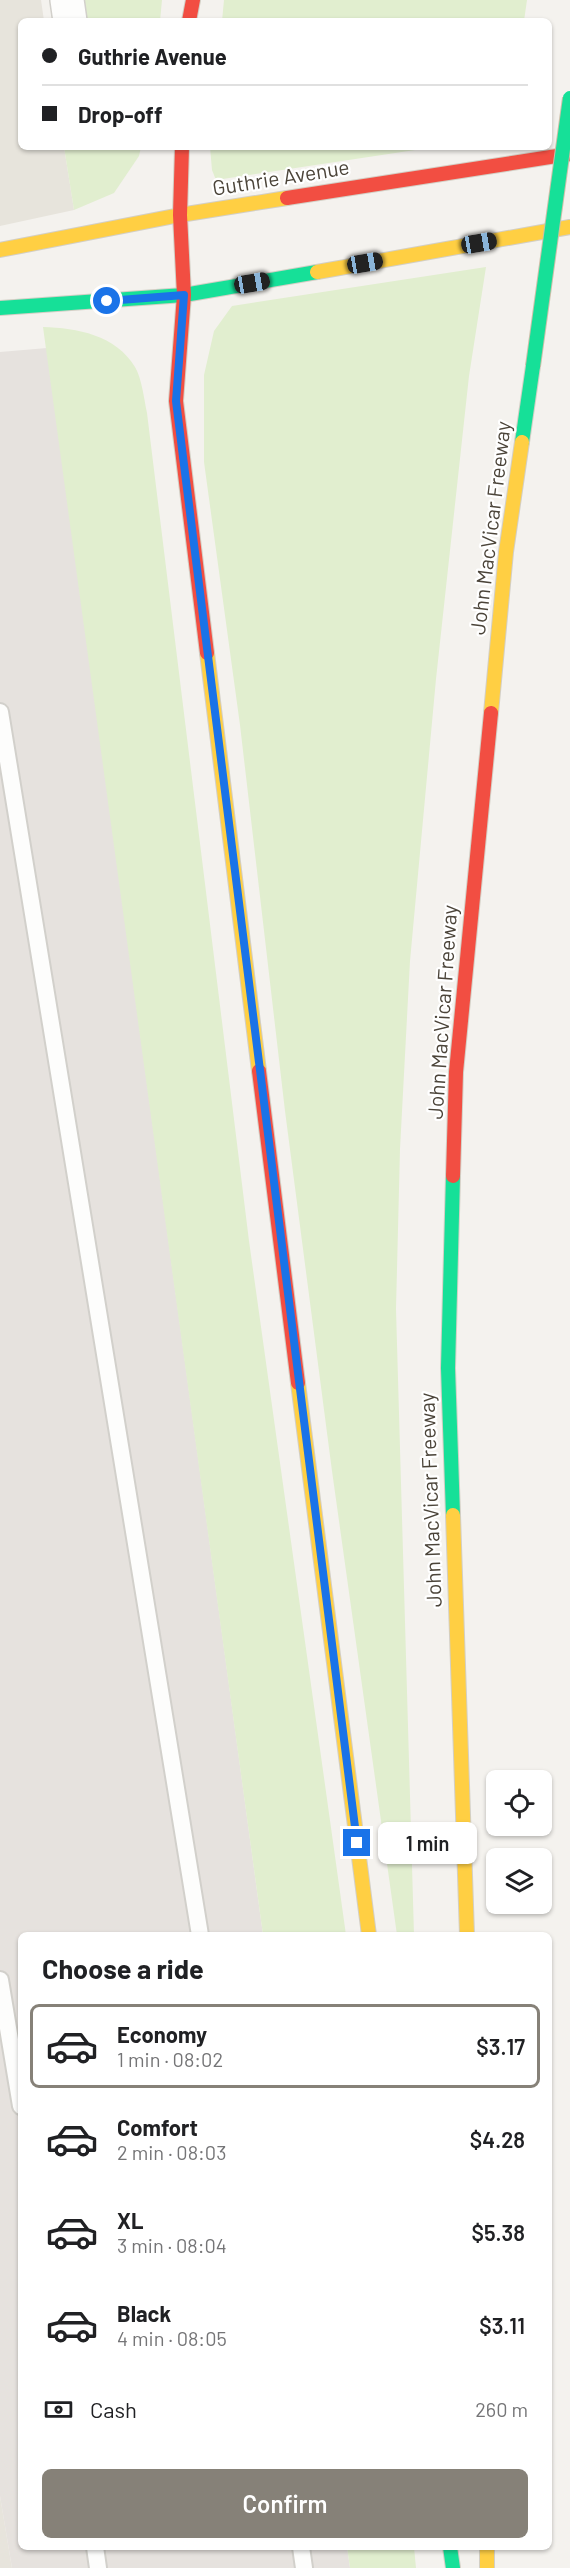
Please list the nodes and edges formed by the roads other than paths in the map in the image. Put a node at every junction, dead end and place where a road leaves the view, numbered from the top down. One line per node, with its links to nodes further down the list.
1 (67, 0): 3 (street)
2 (193, 0): 4 (main road)
3 (70, 18)
4 (190, 18)
5 (570, 98): 16 (main road, John MacVicar Freeway, bridge)
6 (182, 150): 8 (main road)
7 (570, 154): 8 (main road, Guthrie Avenue)
8 (180, 215): 10 (main road, Guthrie Avenue); 11 (main road)
9 (570, 227): 11 (main road)
10 (0, 250)
11 (184, 295): 12 (main road); 15 (main road)
12 (0, 308)
13 (0, 712): 14 (lane)
14 (200, 1932)
15 (369, 1932)
16 (467, 1932)
17 (0, 1980): 18 (lane)
18 (18, 2088)
19 (95, 2550): 23 (lane)
20 (301, 2550): 24 (lane)
21 (450, 2550): 25 (main road)
22 (487, 2550): 26 (main road)
23 (98, 2568)
24 (304, 2568)
25 (453, 2568)
26 (487, 2568)

